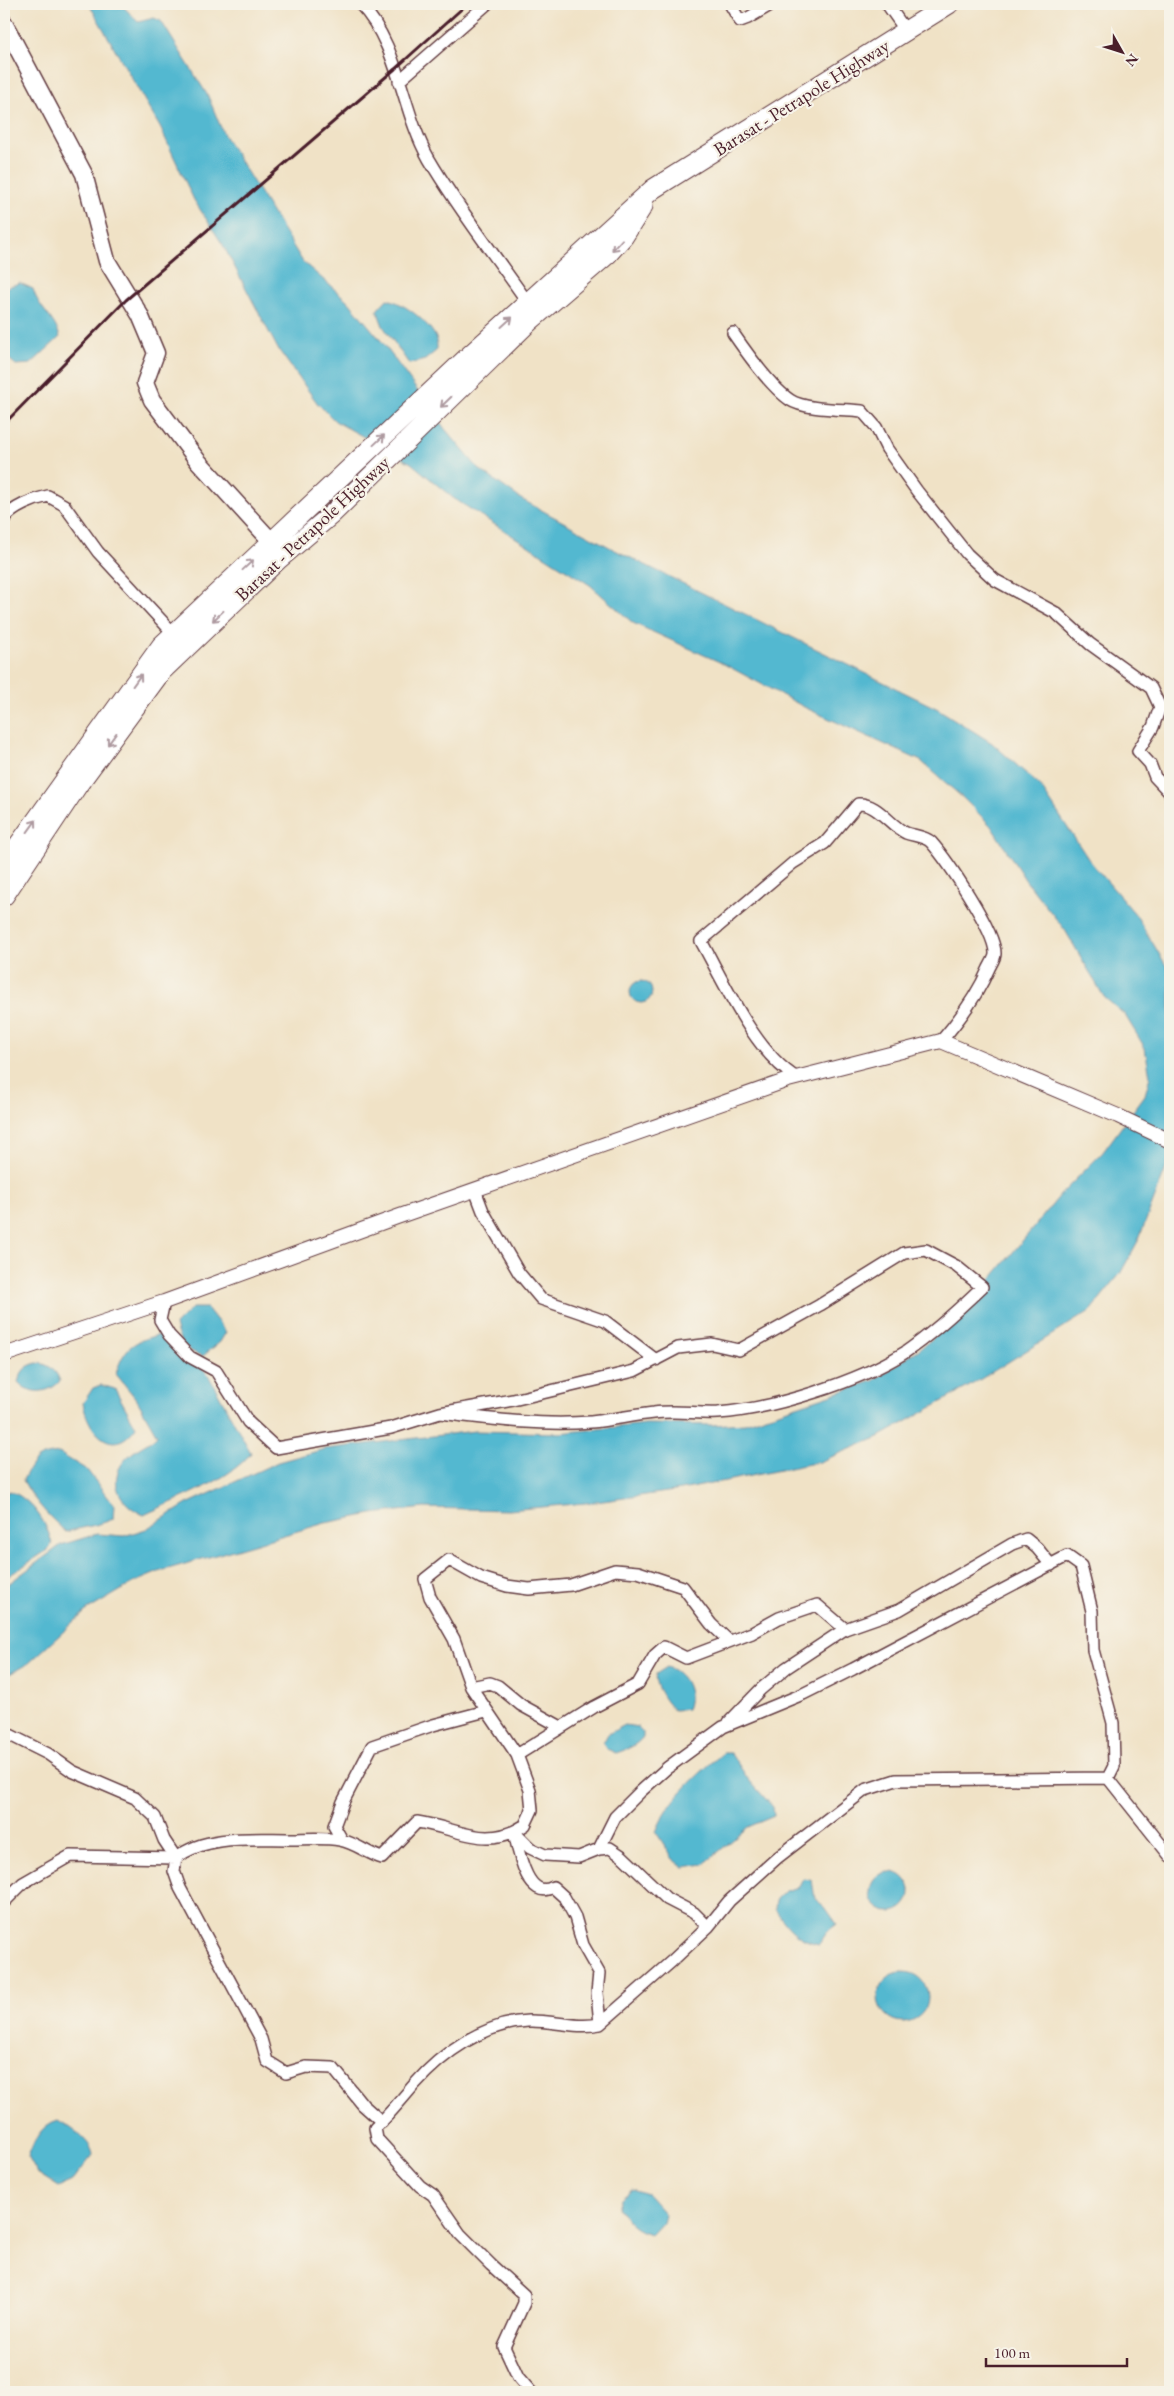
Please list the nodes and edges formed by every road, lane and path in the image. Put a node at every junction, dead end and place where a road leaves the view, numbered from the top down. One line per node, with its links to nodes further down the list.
1 (360, 4): 9 (street)
2 (487, 4): 9 (street)
3 (730, 4): 4 (street)
4 (772, 4)
5 (887, 4): 8 (street)
6 (949, 4): 8 (highway, Barasat - Petrapole Highway)
7 (4, 22): 15 (main road)
8 (906, 30): 10 (highway, Barasat - Petrapole Highway)
9 (399, 81): 11 (street)
10 (653, 189): 11 (highway, Barasat - Petrapole Highway); 13 (highway, Barasat - Petrapole Highway, one-way to 13)
11 (528, 303): 13 (highway, Barasat - Petrapole Highway, one-way to 11)
12 (733, 333): 17 (street)
13 (476, 361): 15 (highway, Barasat - Petrapole Highway, one-way to 13); 19 (highway, Barasat - Petrapole Highway, one-way to 19)
14 (4, 519): 16 (street)
15 (272, 542): 16 (highway, Barasat - Petrapole Highway, one-way to 15)
16 (174, 634): 18 (highway, Barasat - Petrapole Highway, one-way to 16)
17 (1170, 793)
18 (4, 865)
19 (4, 896)
20 (941, 1041): 21 (street); 21 (street); 22 (street)
21 (797, 1078): 23 (street)
22 (1170, 1141)
23 (475, 1190): 24 (street); 26 (street)
24 (164, 1302): 25 (street); 27 (street)
25 (4, 1355)
26 (656, 1360): 27 (street); 27 (street)
27 (440, 1414)
28 (1050, 1565): 29 (street); 34 (street); 37 (street)
29 (845, 1629): 30 (street); 34 (street)
30 (729, 1642): 31 (street); 33 (street)
31 (470, 1687): 32 (street); 33 (street)
32 (486, 1711): 36 (street); 39 (street)
33 (562, 1727): 36 (street)
34 (723, 1727): 40 (street)
35 (4, 1732): 42 (street)
36 (517, 1755): 38 (street)
37 (1108, 1778): 41 (street); 44 (street)
38 (514, 1832): 39 (street); 40 (street); 45 (street)
39 (342, 1840): 42 (street)
40 (599, 1849): 44 (street)
41 (1170, 1856)
42 (176, 1858): 43 (street); 46 (street)
43 (4, 1902)
44 (708, 1927): 45 (street)
45 (600, 2024): 46 (street)
46 (382, 2122): 47 (street)
47 (531, 2392)

